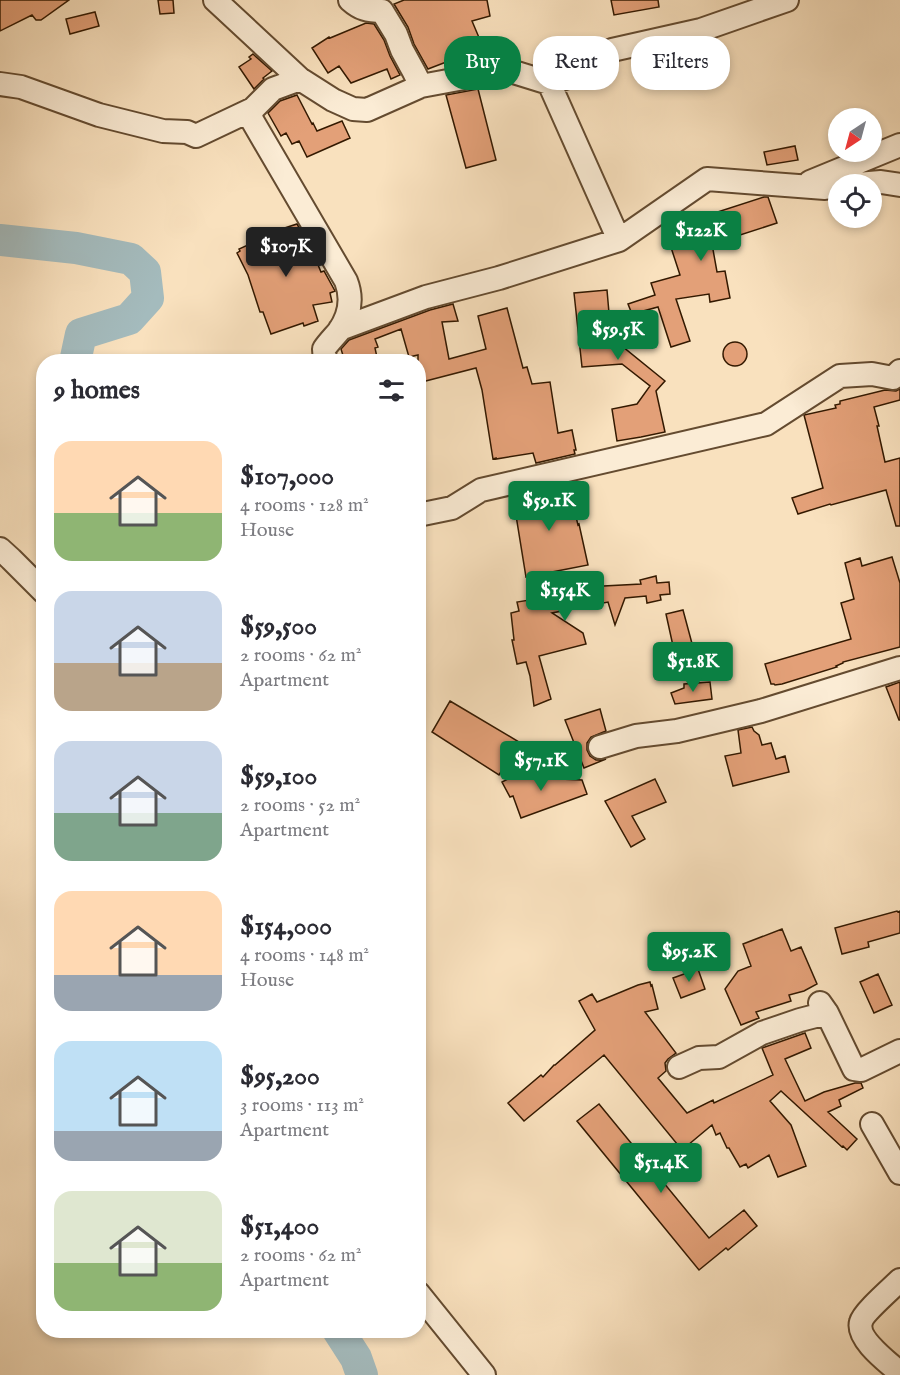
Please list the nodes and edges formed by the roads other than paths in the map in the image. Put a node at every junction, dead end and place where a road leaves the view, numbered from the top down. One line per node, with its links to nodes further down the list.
1 (215, 0): 7 (street)
2 (350, 0): 4 (street)
3 (787, 0): 5 (street)
4 (383, 5): 9 (street)
5 (619, 49)
6 (533, 78): 9 (street)
7 (300, 79): 9 (street); 11 (street)
8 (0, 84): 11 (street)
9 (421, 86)
10 (552, 90): 17 (street)
11 (253, 109): 18 (street)
12 (900, 145): 15 (street)
13 (882, 182): 14 (street)
14 (900, 184)
15 (801, 186): 16 (street); 17 (street)
16 (828, 188)
17 (619, 240): 18 (street)
18 (340, 329): 19 (street)
19 (324, 354)
20 (900, 371): 21 (street)
21 (426, 513)
22 (0, 549): 23 (street)
23 (36, 584)
24 (900, 668): 25 (street)
25 (600, 747)
26 (900, 1051): 27 (street)
27 (679, 1067)
28 (872, 1124): 29 (street)
29 (900, 1173)
30 (900, 1280): 32 (street)
31 (426, 1303): 33 (street)
32 (900, 1373)
33 (484, 1375)

